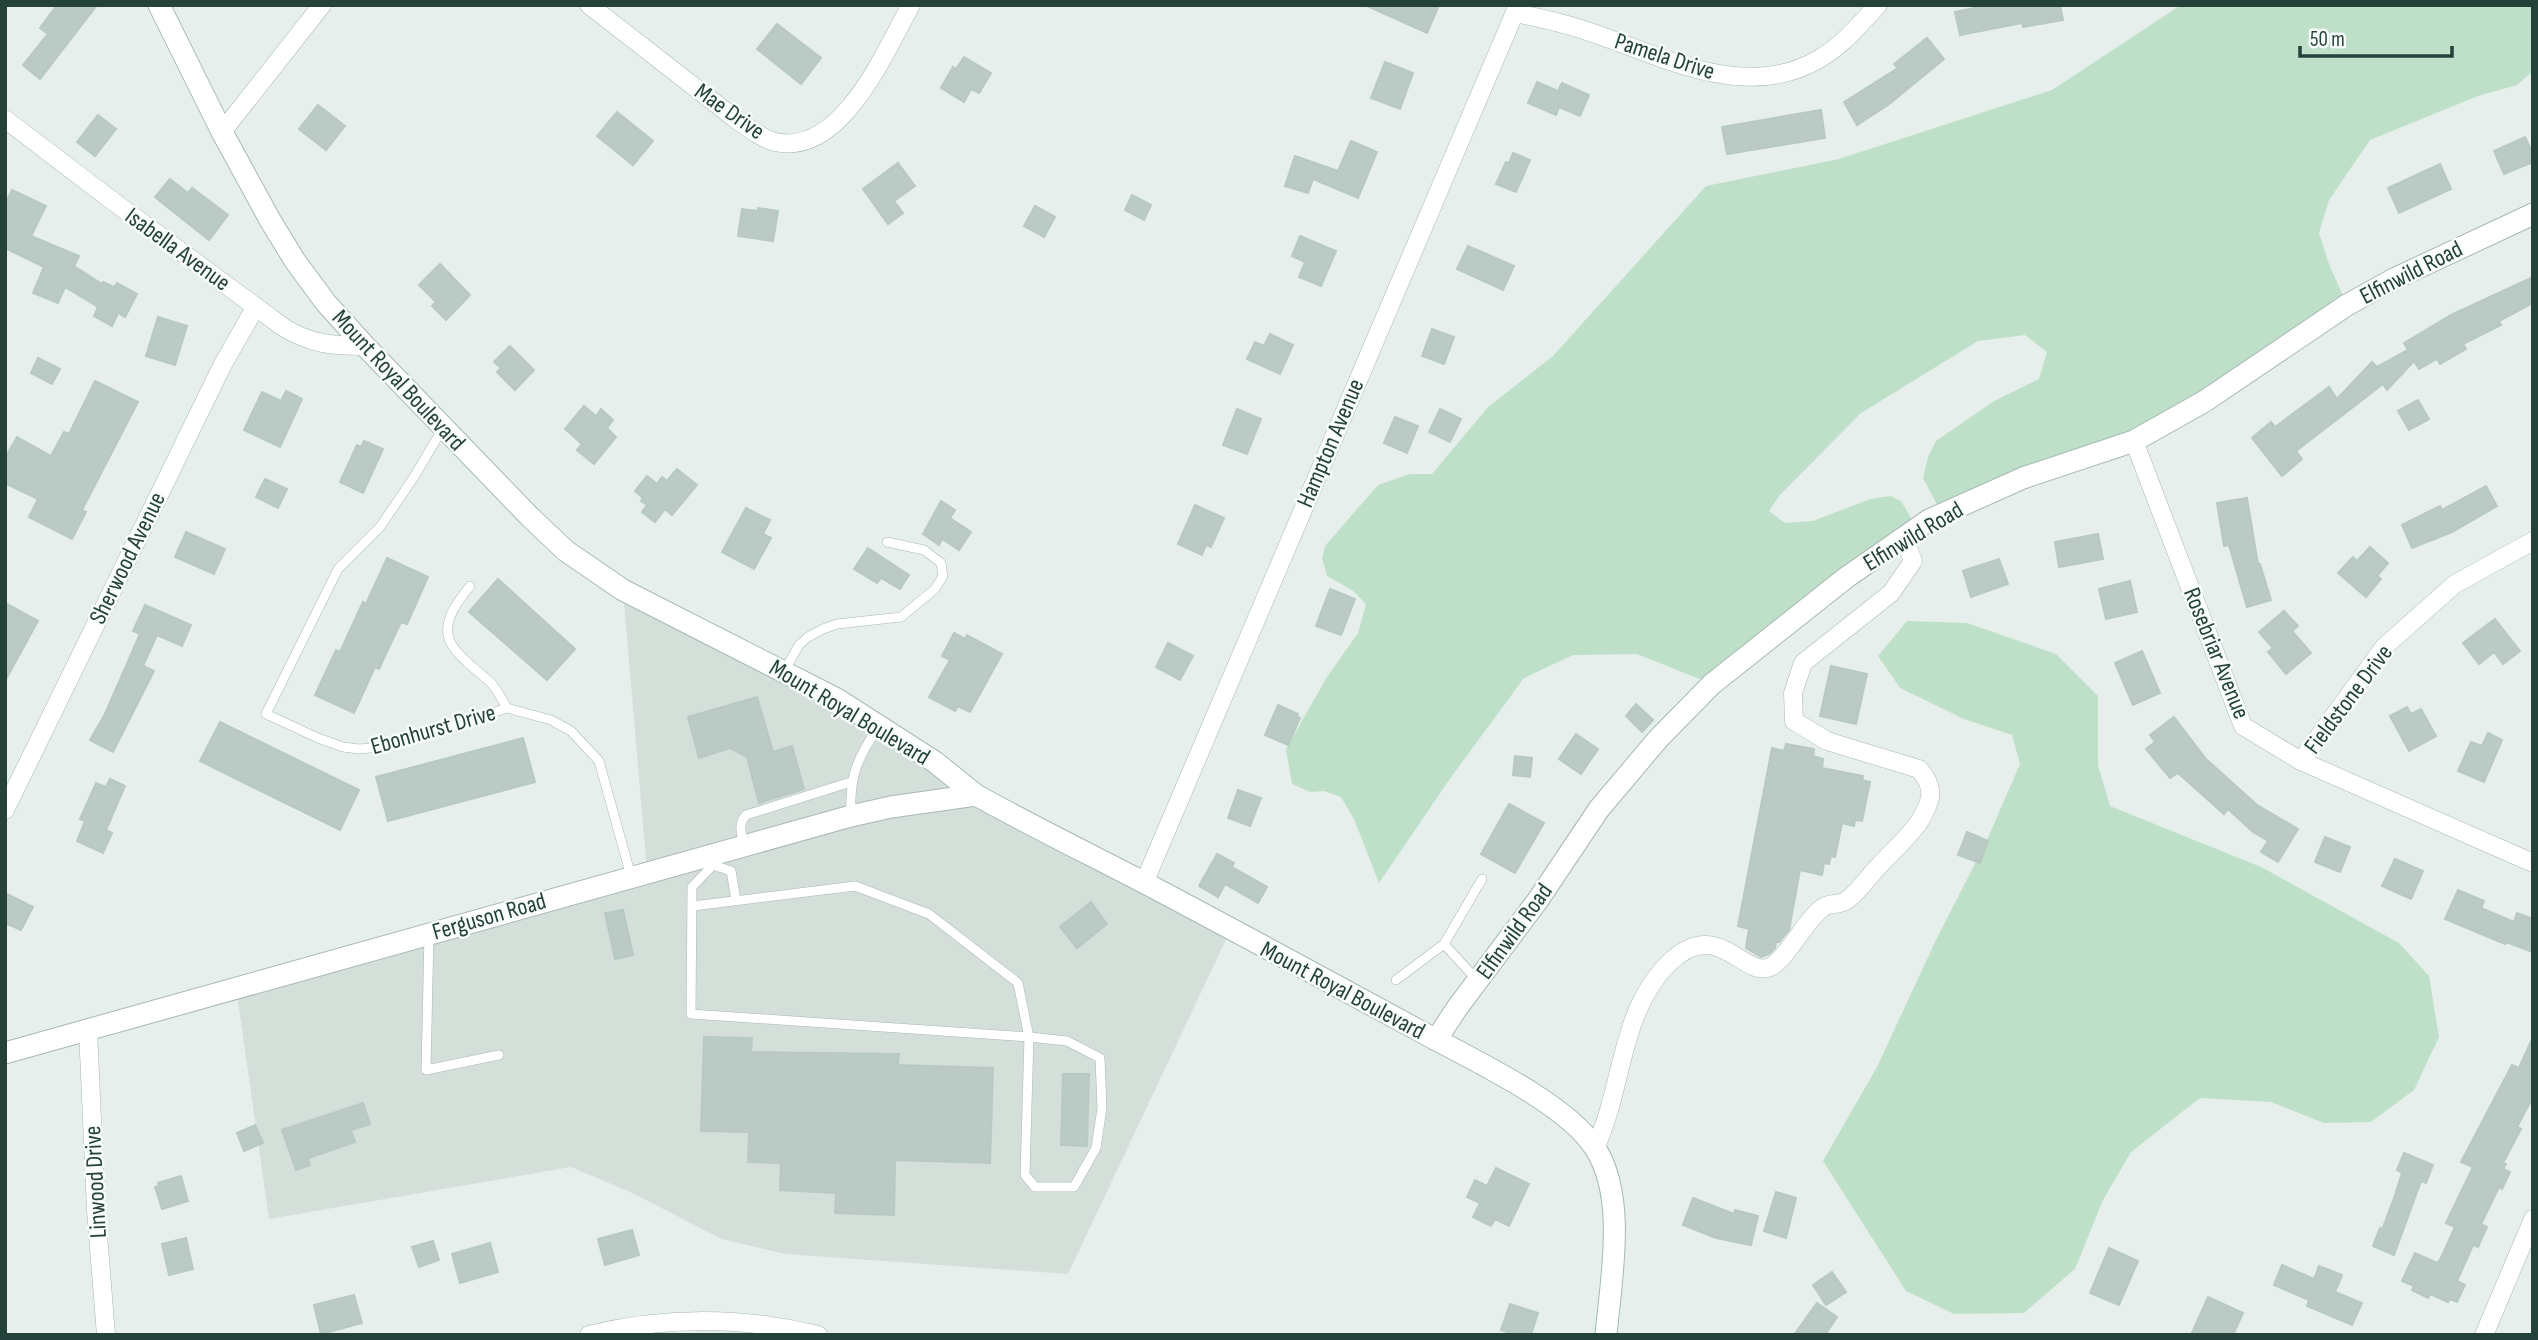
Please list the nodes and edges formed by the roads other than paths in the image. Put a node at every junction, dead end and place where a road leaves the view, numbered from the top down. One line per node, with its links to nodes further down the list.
1 (159, 5): 8 (street, Mount Royal Boulevard)
2 (322, 5): 8 (street)
3 (589, 5): 4 (street, Mae Drive)
4 (911, 5)
5 (1878, 5): 6 (street, Pamela Drive)
6 (1516, 9): 31 (street, Hampton Avenue)
7 (6, 120): 10 (street, Isabella Avenue)
8 (222, 132): 11 (street, Mount Royal Boulevard)
9 (2533, 214): 13 (street, Elfinwild Road)
10 (255, 308): 11 (street, Isabella Avenue); 24 (street, Sherwood Avenue)
11 (365, 346): 12 (street, Mount Royal Boulevard)
12 (443, 428): 18 (street, Mount Royal Boulevard); 19 (lane, Ebonhurst Drive)
13 (2134, 441): 14 (street, Elfinwild Road); 21 (street, Rosebriar Avenue)
14 (1904, 537): 37 (street, Elfinwild Road); 43 (street)
15 (2533, 541): 21 (street, Fieldstone Drive)
16 (887, 542): 18 (lane)
17 (470, 586): 19 (lane)
18 (784, 671): 20 (street, Mount Royal Boulevard)
19 (507, 708): 29 (lane, Ebonhurst Drive)
20 (880, 725): 22 (lane); 23 (street, Mount Royal Boulevard)
21 (2301, 761): 28 (street, Rosebriar Avenue)
22 (851, 782): 25 (lane); 26 (lane)
23 (976, 795): 25 (street, Ferguson Road); 31 (street, Mount Royal Boulevard)
24 (5, 810)
25 (851, 816): 26 (street, Ferguson Road)
26 (744, 844): 27 (street, Ferguson Road)
27 (710, 860): 29 (street, Ferguson Road); 32 (lane); 33 (lane)
28 (2533, 863)
29 (631, 876): 34 (street, Ferguson Road)
30 (1482, 880): 35 (lane)
31 (1144, 883): 40 (street, Mount Royal Boulevard)
32 (736, 900): 33 (lane); 39 (lane)
33 (693, 906): 39 (lane)
34 (429, 933): 38 (street, Ferguson Road); 42 (lane)
35 (1444, 944): 36 (lane); 37 (lane)
36 (1396, 980)
37 (1478, 981): 40 (street, Elfinwild Road)
38 (88, 1029): 41 (street, Ferguson Road); 45 (street, Linwood Drive)
39 (1029, 1037): 39 (lane)
40 (1436, 1040): 43 (street, Mount Royal Boulevard)
41 (5, 1053)
42 (499, 1055)
43 (1595, 1148): 48 (street, Mount Royal Boulevard)
44 (2533, 1219): 49 (street)
45 (106, 1335)
46 (589, 1335): 47 (street)
47 (818, 1335)
48 (1606, 1335)
49 (2484, 1335)

